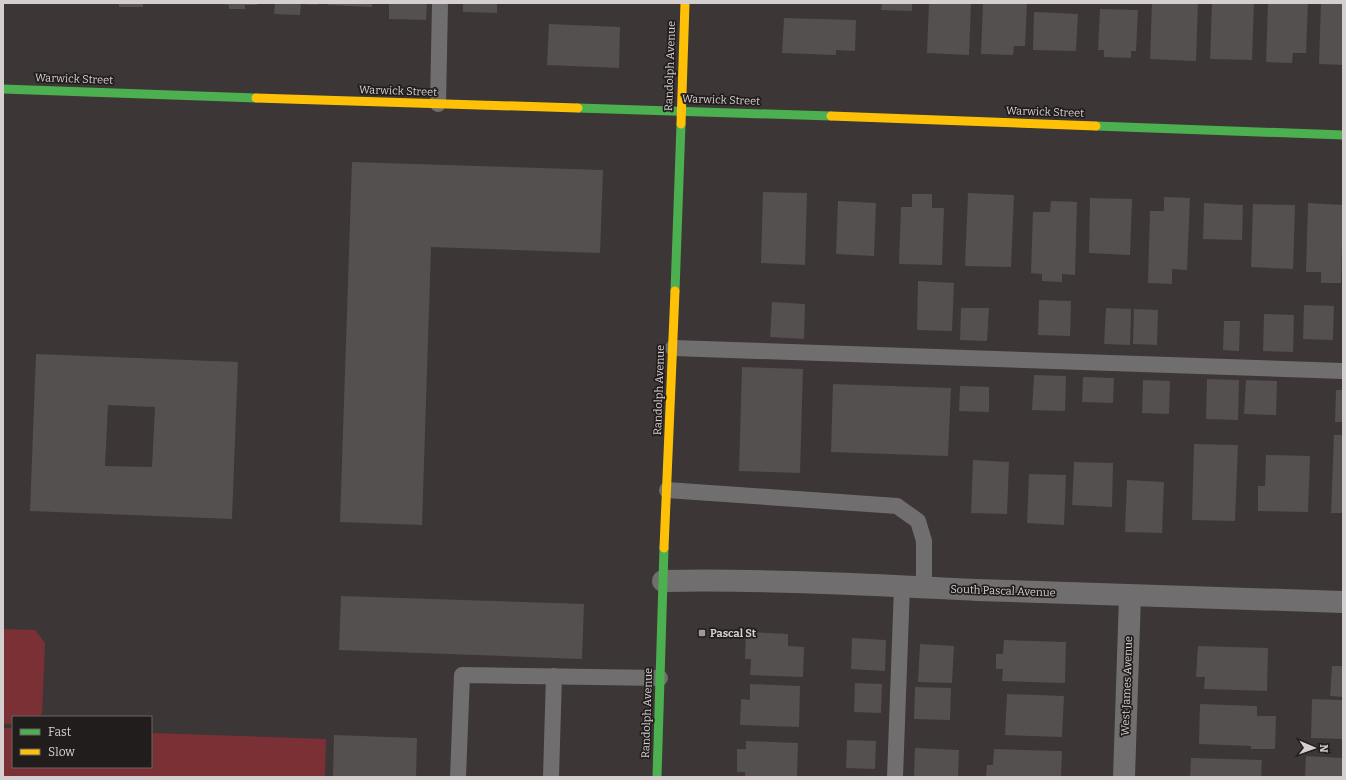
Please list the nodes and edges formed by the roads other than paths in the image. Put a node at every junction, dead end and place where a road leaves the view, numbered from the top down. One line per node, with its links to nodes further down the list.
1 (440, 3): 4 (lane)
2 (684, 3): 5 (street, Randolph Avenue)
3 (3, 89): 4 (street, Warwick Street)
4 (438, 104): 5 (street, Warwick Street)
5 (680, 111): 6 (street, Warwick Street); 7 (street, Randolph Avenue)
6 (1343, 135)
7 (673, 348): 8 (lane); 9 (street, Randolph Avenue)
8 (1343, 370)
9 (667, 490): 10 (street, Randolph Avenue); 12 (lane)
10 (663, 582): 11 (street, South Pascal Avenue); 16 (street, Randolph Avenue)
11 (902, 586): 12 (street, South Pascal Avenue); 20 (lane)
12 (924, 587): 13 (street, South Pascal Avenue)
13 (1130, 596): 14 (street, South Pascal Avenue); 21 (street, West James Avenue)
14 (1343, 602)
15 (554, 676): 16 (lane); 17 (lane); 18 (lane)
16 (660, 678): 19 (street, Randolph Avenue)
17 (458, 777)
18 (551, 777)
19 (657, 777)
20 (895, 777)
21 (1124, 777)

